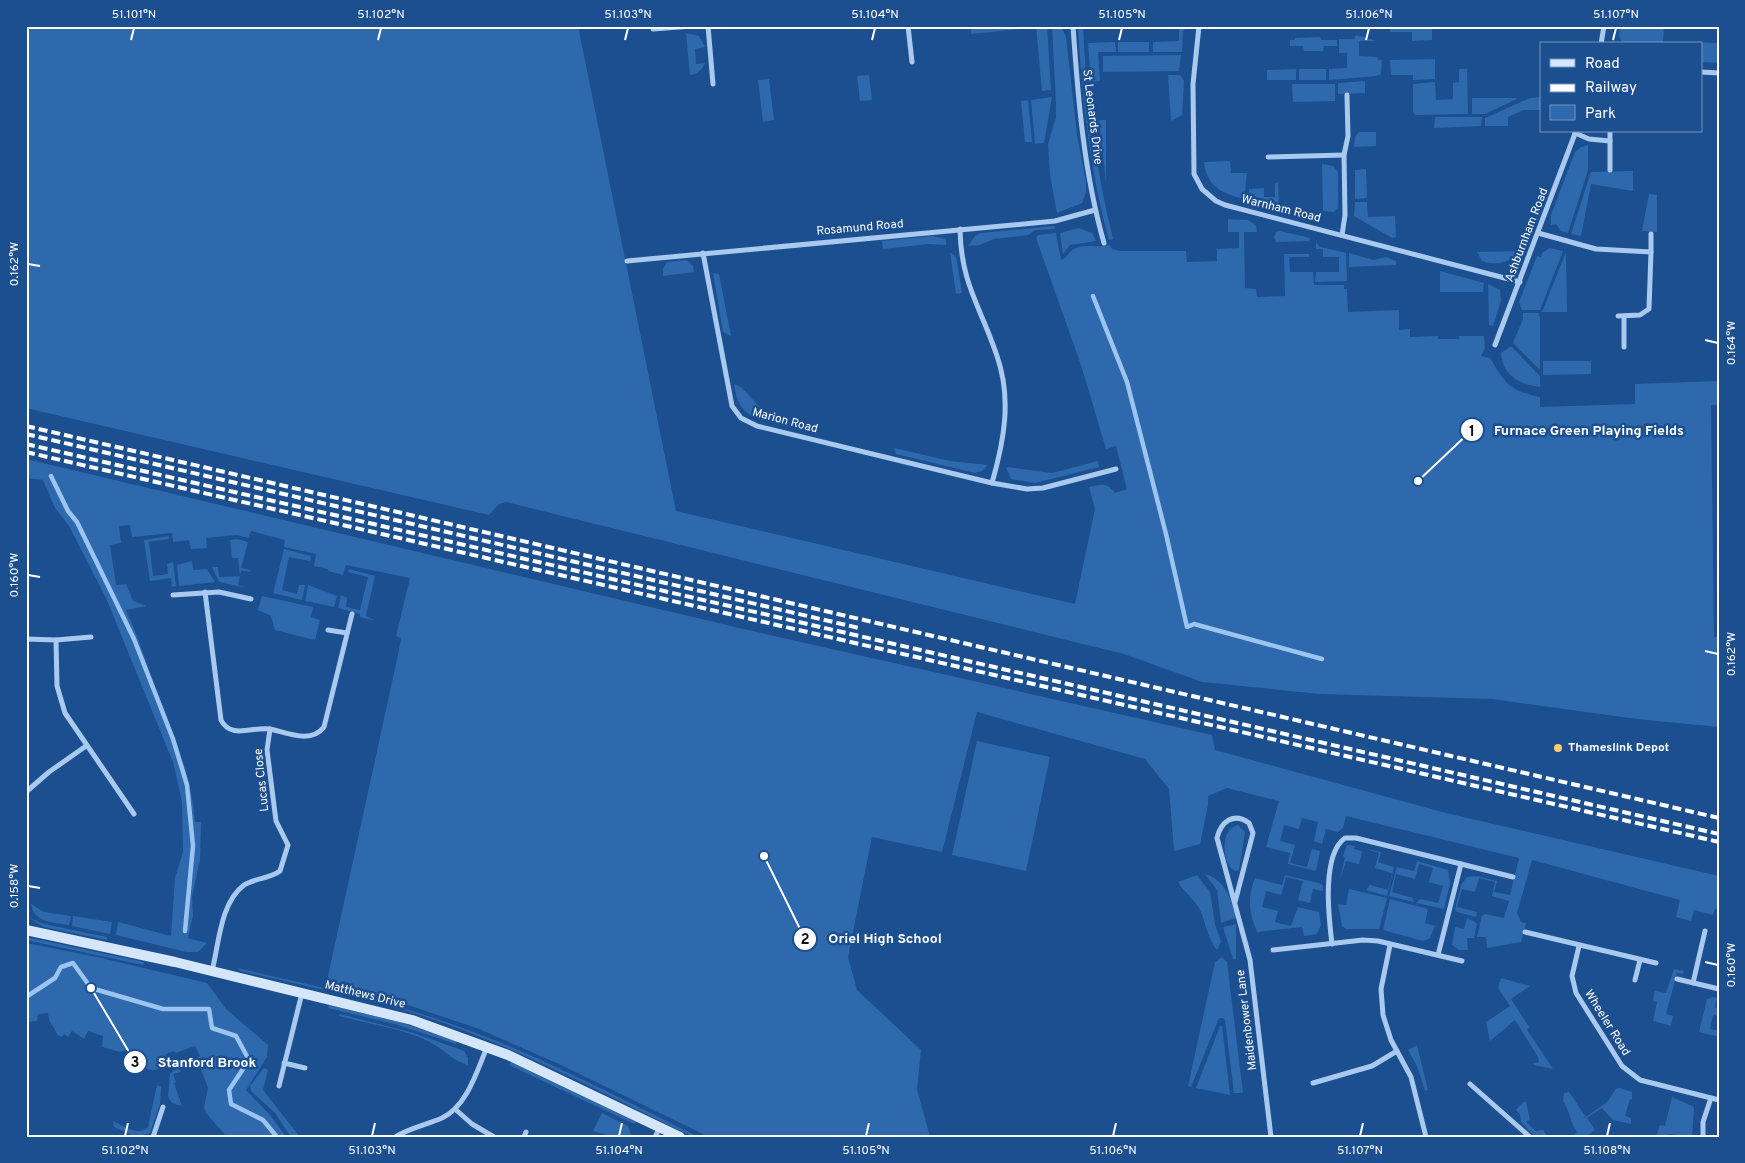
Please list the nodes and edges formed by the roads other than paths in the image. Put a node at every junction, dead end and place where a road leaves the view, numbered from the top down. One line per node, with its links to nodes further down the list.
1 (692, 26): 7 (street)
2 (708, 26): 12 (street)
3 (908, 26): 9 (street)
4 (1073, 26): 20 (street, St Leonards Drive)
5 (1200, 26): 24 (street, Warnham Road)
6 (1604, 26): 8 (street)
7 (653, 29)
8 (1601, 42)
9 (912, 62)
10 (1702, 72): 11 (street)
11 (1719, 73)
12 (713, 84)
13 (1347, 95): 17 (street)
14 (1575, 132): 16 (street); 22 (street, Ashburnham Road)
15 (1610, 132): 16 (street)
16 (1610, 140): 19 (street)
17 (1344, 155): 18 (street); 24 (street)
18 (1268, 158)
19 (1610, 170)
20 (1094, 210): 21 (street, Rosamund Road); 25 (street, St Leonards Drive)
21 (960, 229): 27 (street, Rosamund Road); 33 (street)
22 (1538, 233): 26 (street); 29 (street, Ashburnham Road)
23 (1651, 234): 26 (street)
24 (1342, 235): 29 (street, Warnham Road)
25 (1104, 243)
26 (1651, 252): 31 (street)
27 (703, 253): 28 (street, Rosamund Road); 33 (street, Marion Road)
28 (627, 262)
29 (1520, 282): 30 (street, Ashburnham Road)
30 (1495, 344)
31 (1624, 346)
32 (1116, 469): 33 (street, Marion Road)
33 (992, 484)
34 (204, 592): 35 (street); 36 (street); 43 (street)
35 (174, 595)
36 (251, 599)
37 (352, 614): 39 (street)
38 (328, 630): 39 (street)
39 (347, 634): 43 (street)
40 (91, 637): 42 (street)
41 (26, 639): 42 (street)
42 (56, 640): 44 (street)
43 (270, 729): 61 (street, Lucas Close)
44 (86, 746): 45 (street); 46 (street)
45 (26, 792)
46 (134, 814)
47 (1461, 864): 48 (street); 53 (street); 57 (street)
48 (1513, 877)
49 (1235, 902): 49 (street, Maidenbower Lane); 84 (street, Maidenbower Lane)
50 (26, 930): 61 (street, Matthews Drive)
51 (1705, 931): 64 (street)
52 (1525, 932): 55 (street)
53 (1332, 944): 54 (street); 56 (street)
54 (1390, 945): 57 (street); 68 (street)
55 (1579, 946): 58 (street); 74 (street, Wheeler Road)
56 (1273, 950)
57 (1438, 955): 59 (street)
58 (1640, 960): 60 (street); 63 (street)
59 (1462, 961)
60 (1656, 963)
61 (212, 972): 66 (street, Matthews Drive)
62 (1677, 979): 64 (street)
63 (1635, 980)
64 (1692, 983): 65 (street)
65 (1719, 989)
66 (302, 992): 67 (street, Matthews Drive); 69 (street)
67 (488, 1047): 77 (street); 78 (street, Matthews Drive)
68 (1397, 1052): 71 (street); 85 (street)
69 (284, 1063): 70 (street); 73 (street)
70 (305, 1068)
71 (1313, 1083)
72 (1470, 1084): 86 (street)
73 (279, 1086)
74 (1711, 1098): 75 (street, Wheeler Road); 87 (street)
75 (1719, 1100)
76 (163, 1107): 79 (street)
77 (455, 1109): 80 (street); 81 (street)
78 (660, 1127): 82 (street); 83 (street, Matthews Drive)
79 (153, 1137)
80 (395, 1137)
81 (494, 1137)
82 (655, 1137)
83 (680, 1137)
84 (1271, 1137)
85 (1426, 1137)
86 (1530, 1137)
87 (1703, 1137)

